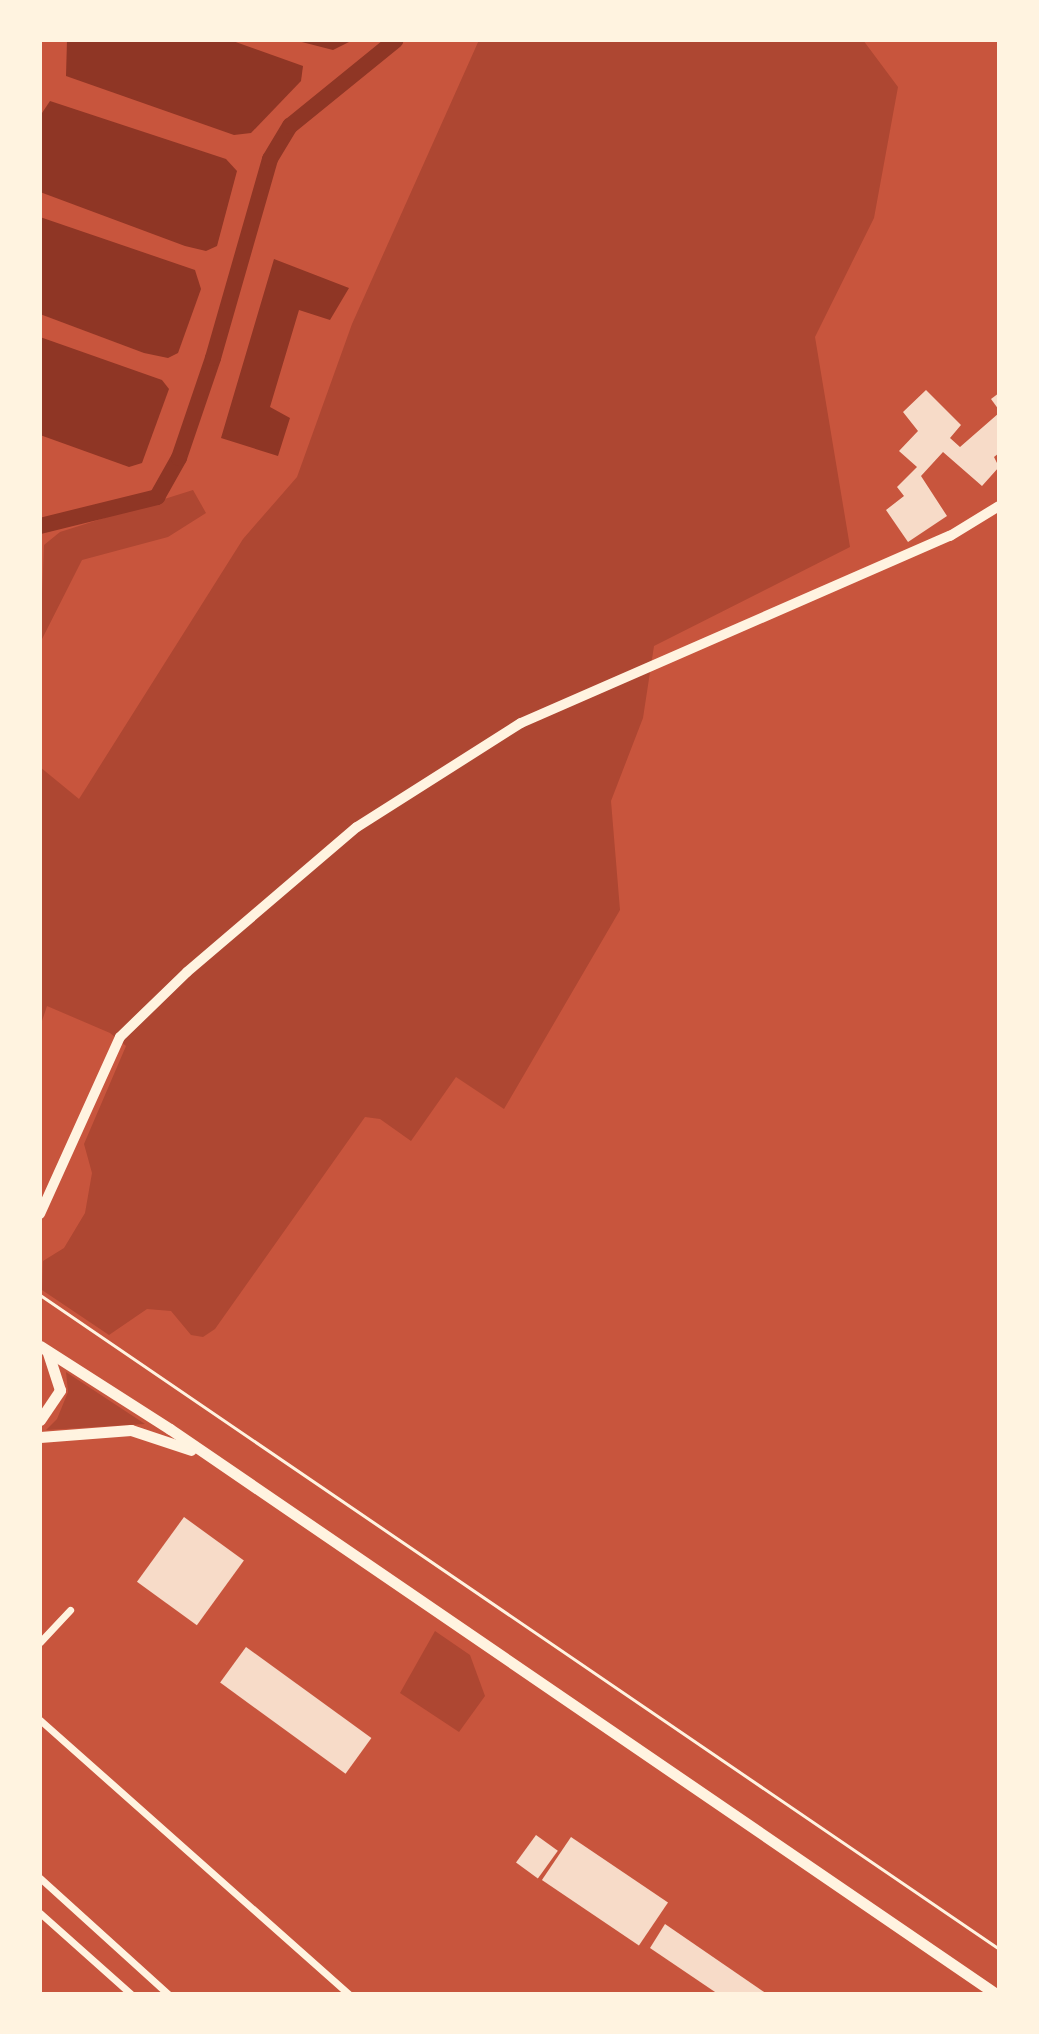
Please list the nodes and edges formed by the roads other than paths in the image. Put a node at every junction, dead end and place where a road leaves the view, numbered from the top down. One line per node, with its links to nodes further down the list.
1 (999, 506): 2 (main road)
2 (40, 1214)
3 (44, 1348): 4 (main road); 6 (main road)
4 (40, 1420)
5 (40, 1437): 6 (main road)
6 (210, 1458): 15 (main road)
7 (70, 1610): 8 (street)
8 (40, 1642)
9 (40, 1720): 14 (street)
10 (40, 1878): 13 (street)
11 (40, 1913): 12 (street)
12 (131, 1994)
13 (168, 1994)
14 (349, 1994)
15 (996, 1994)

